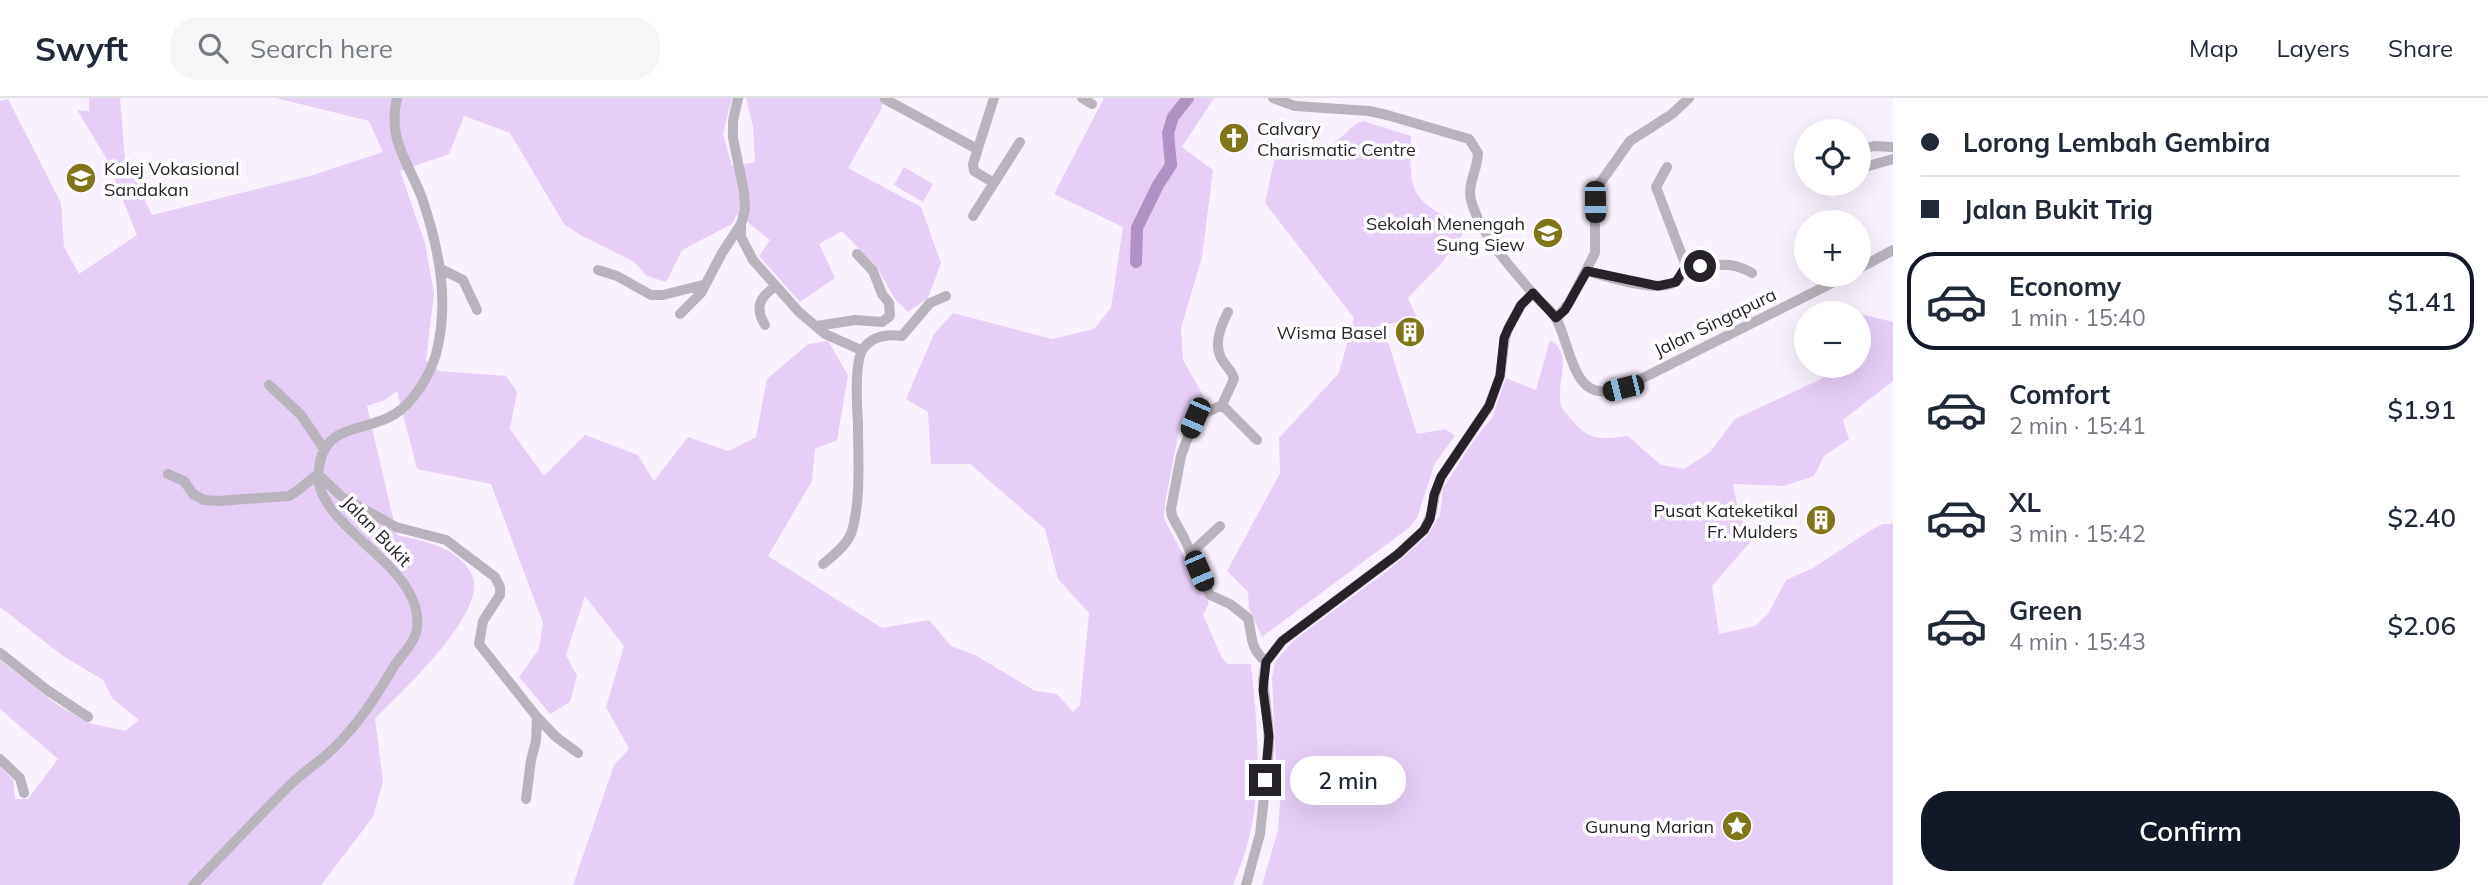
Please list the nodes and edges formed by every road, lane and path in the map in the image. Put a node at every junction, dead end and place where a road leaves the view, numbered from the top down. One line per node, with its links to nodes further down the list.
1 (397, 98): 23 (street)
2 (738, 98): 18 (street)
3 (994, 98): 12 (street)
4 (1082, 98): 8 (street)
5 (1273, 98): 30 (street)
6 (1689, 98): 25 (street)
7 (885, 99): 12 (street)
8 (1092, 104)
9 (1020, 142): 16 (street)
10 (1871, 147): 11 (street)
11 (1893, 147)
12 (977, 149): 16 (street)
13 (1893, 159): 14 (street)
14 (1871, 165)
15 (1667, 167): 22 (street)
16 (994, 183): 17 (street)
17 (973, 216)
18 (741, 224): 27 (street); 28 (street)
19 (1893, 250): 21 (street)
20 (857, 254): 37 (street)
21 (1871, 262)
22 (1686, 266): 25 (street); 26 (street)
23 (441, 269): 32 (street); 42 (street)
24 (598, 270): 27 (street)
25 (1587, 271): 35 (street)
26 (1752, 273)
27 (704, 285): 34 (street)
28 (776, 286): 36 (street); 37 (street)
29 (1824, 287): 35 (street, Jalan Singapura)
30 (1533, 293): 35 (street); 49 (street)
31 (946, 296): 38 (street)
32 (477, 310)
33 (1228, 312): 40 (street)
34 (680, 314)
35 (1556, 318)
36 (765, 325)
37 (817, 326): 38 (street)
38 (861, 350): 47 (street)
39 (269, 386): 42 (street)
40 (1222, 405): 41 (street); 46 (street)
41 (1257, 440)
42 (324, 449): 44 (street)
43 (168, 474): 44 (street)
44 (318, 474): 51 (street); 56 (street, Jalan Bukit)
45 (1220, 526): 46 (street)
46 (1191, 553): 49 (street)
47 (823, 564)
48 (0, 653): 50 (street)
49 (1266, 662): 57 (street)
50 (88, 717)
51 (537, 717): 52 (street); 55 (street)
52 (578, 753)
53 (0, 759): 54 (street)
54 (24, 793)
55 (526, 799)
56 (192, 885)
57 (1245, 885)

